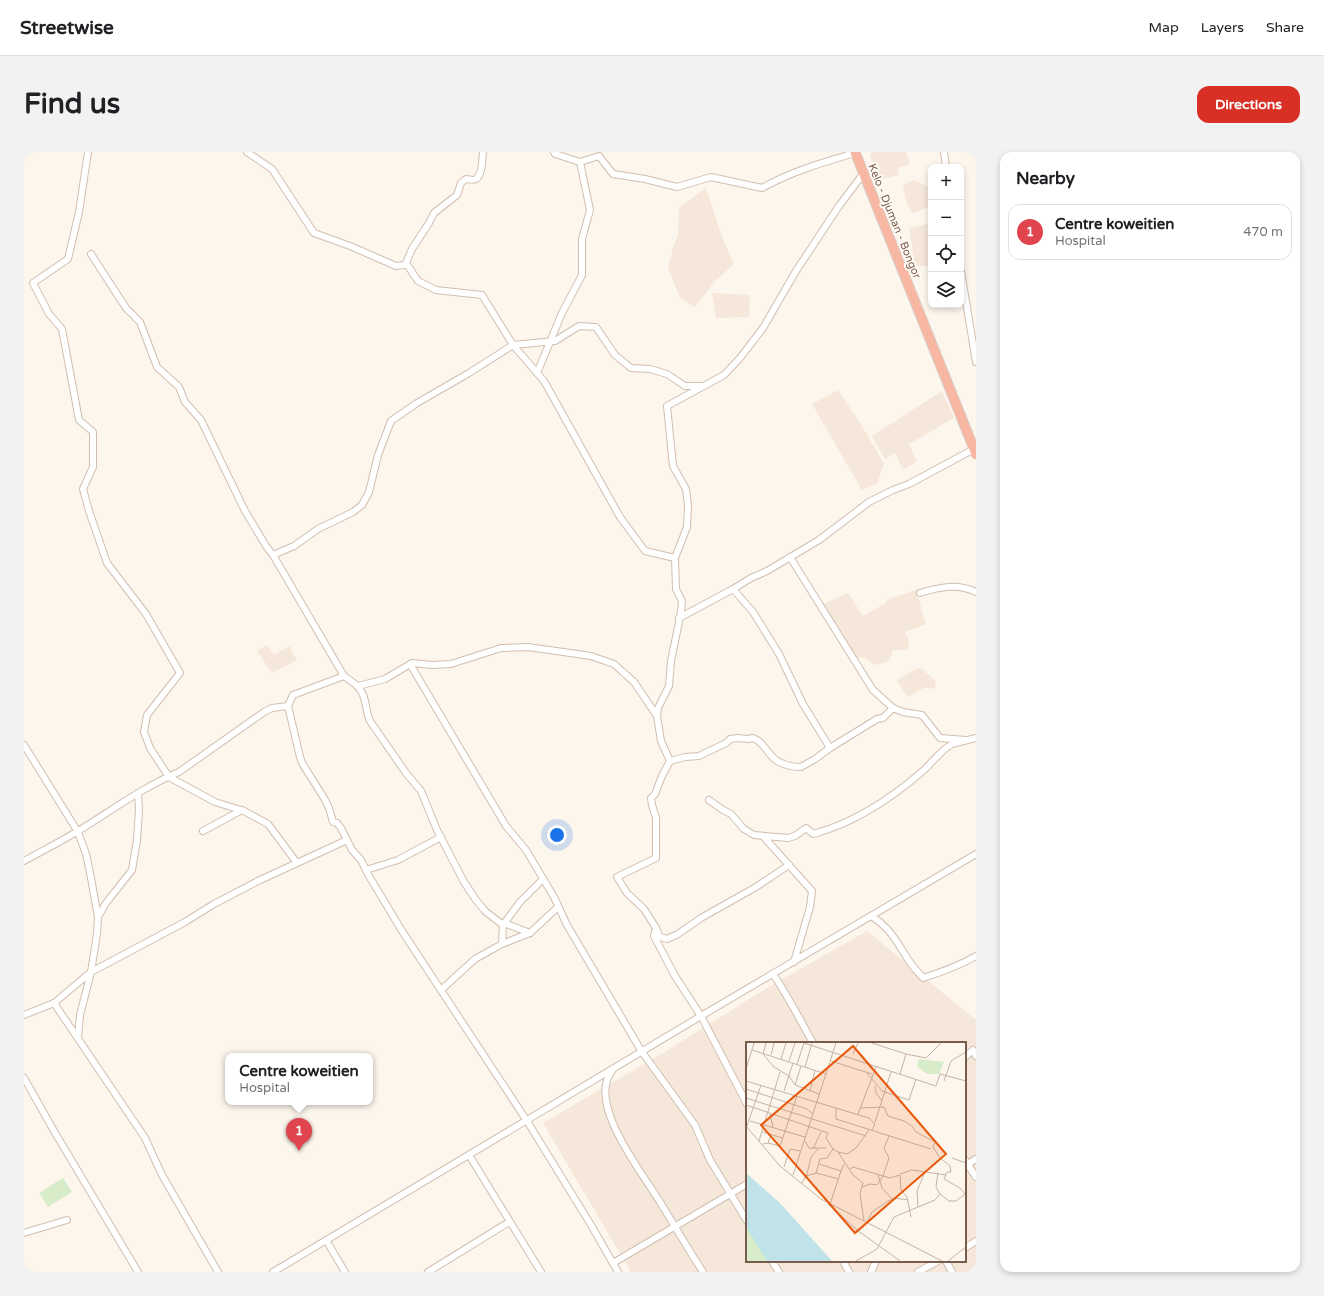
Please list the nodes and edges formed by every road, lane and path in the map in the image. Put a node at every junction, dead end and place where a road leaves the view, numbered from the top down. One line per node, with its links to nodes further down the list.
1 (88, 152): 37 (street)
2 (247, 152): 11 (street)
3 (483, 152): 14 (street)
4 (554, 152): 7 (street)
5 (855, 152): 7 (street); 9 (highway, Kelo - Djuman - Bongor)
6 (944, 152): 8 (street)
7 (580, 162): 13 (street)
8 (946, 164)
9 (863, 174): 17 (street); 18 (highway, Kelo - Djuman - Bongor)
10 (91, 254): 19 (street)
11 (404, 265)
12 (961, 272): 15 (street)
13 (550, 342): 14 (street); 16 (street); 17 (street)
14 (513, 345): 16 (street); 19 (street)
15 (976, 362)
16 (537, 373): 21 (street)
17 (703, 386): 21 (street)
18 (975, 452): 20 (street)
19 (273, 555): 27 (street)
20 (790, 557): 22 (street); 30 (street)
21 (675, 558): 25 (street)
22 (734, 589): 25 (street); 35 (street)
23 (976, 592): 24 (street)
24 (920, 593)
25 (680, 618): 31 (street)
26 (410, 664): 28 (street); 31 (street); 51 (street)
27 (344, 676): 28 (street); 29 (street)
28 (358, 686): 44 (street)
29 (288, 706): 37 (street); 45 (street)
30 (893, 708): 33 (street); 35 (street)
31 (657, 716): 36 (street)
32 (976, 738): 33 (street)
33 (966, 740): 43 (street)
34 (24, 745): 42 (street)
35 (830, 748): 36 (street)
36 (670, 761): 56 (street)
37 (169, 777): 38 (street); 40 (street)
38 (138, 793): 42 (street); 54 (street)
39 (710, 800): 43 (street)
40 (242, 810): 41 (street); 48 (street)
41 (203, 831)
42 (78, 832): 47 (street); 54 (street)
43 (763, 836): 49 (street)
44 (441, 837): 50 (street); 55 (street)
45 (347, 840): 48 (street); 50 (street)
46 (976, 854): 53 (street)
47 (24, 861)
48 (297, 863): 61 (street)
49 (789, 866): 56 (street); 60 (street)
50 (366, 870): 63 (street)
51 (543, 879): 52 (street); 55 (street)
52 (558, 907): 57 (street); 69 (street)
53 (871, 916): 59 (street); 60 (street)
54 (98, 917): 61 (street)
55 (503, 924): 57 (street); 58 (street)
56 (656, 928): 66 (street)
57 (530, 933): 58 (street)
58 (502, 944): 63 (street)
59 (976, 956)
60 (794, 962): 62 (street)
61 (91, 972): 64 (street); 67 (street)
62 (773, 974): 66 (street); 68 (street)
63 (441, 990): 75 (street)
64 (54, 1003): 65 (street); 67 (street)
65 (24, 1015)
66 (701, 1016): 69 (street); 74 (street)
67 (78, 1038): 97 (street)
68 (812, 1042)
69 (642, 1052): 72 (street); 81 (street)
70 (966, 1056): 71 (street)
71 (976, 1056)
72 (615, 1068): 75 (street); 85 (street)
73 (24, 1078): 96 (street)
74 (746, 1102)
75 (527, 1121): 76 (street); 95 (street)
76 (469, 1155): 84 (street); 87 (street)
77 (976, 1159): 78 (street)
78 (966, 1162): 79 (street)
79 (976, 1177)
80 (746, 1185): 81 (street)
81 (730, 1194): 82 (street); 85 (street)
82 (746, 1219)
83 (67, 1220): 86 (street)
84 (510, 1222): 100 (street); 101 (street)
85 (675, 1226): 95 (street); 103 (street)
86 (24, 1233)
87 (326, 1240): 98 (street); 99 (street)
88 (976, 1241): 89 (street)
89 (966, 1247)
90 (773, 1262): 104 (street)
91 (844, 1262): 105 (street)
92 (876, 1262): 106 (street)
93 (936, 1262): 107 (street)
94 (947, 1262): 108 (street)
95 (613, 1263): 102 (street)
96 (138, 1272)
97 (218, 1272)
98 (272, 1272)
99 (345, 1272)
100 (428, 1272)
101 (541, 1272)
102 (618, 1272)
103 (703, 1272)
104 (779, 1272)
105 (849, 1272)
106 (871, 1272)
107 (918, 1272)
108 (952, 1272)

